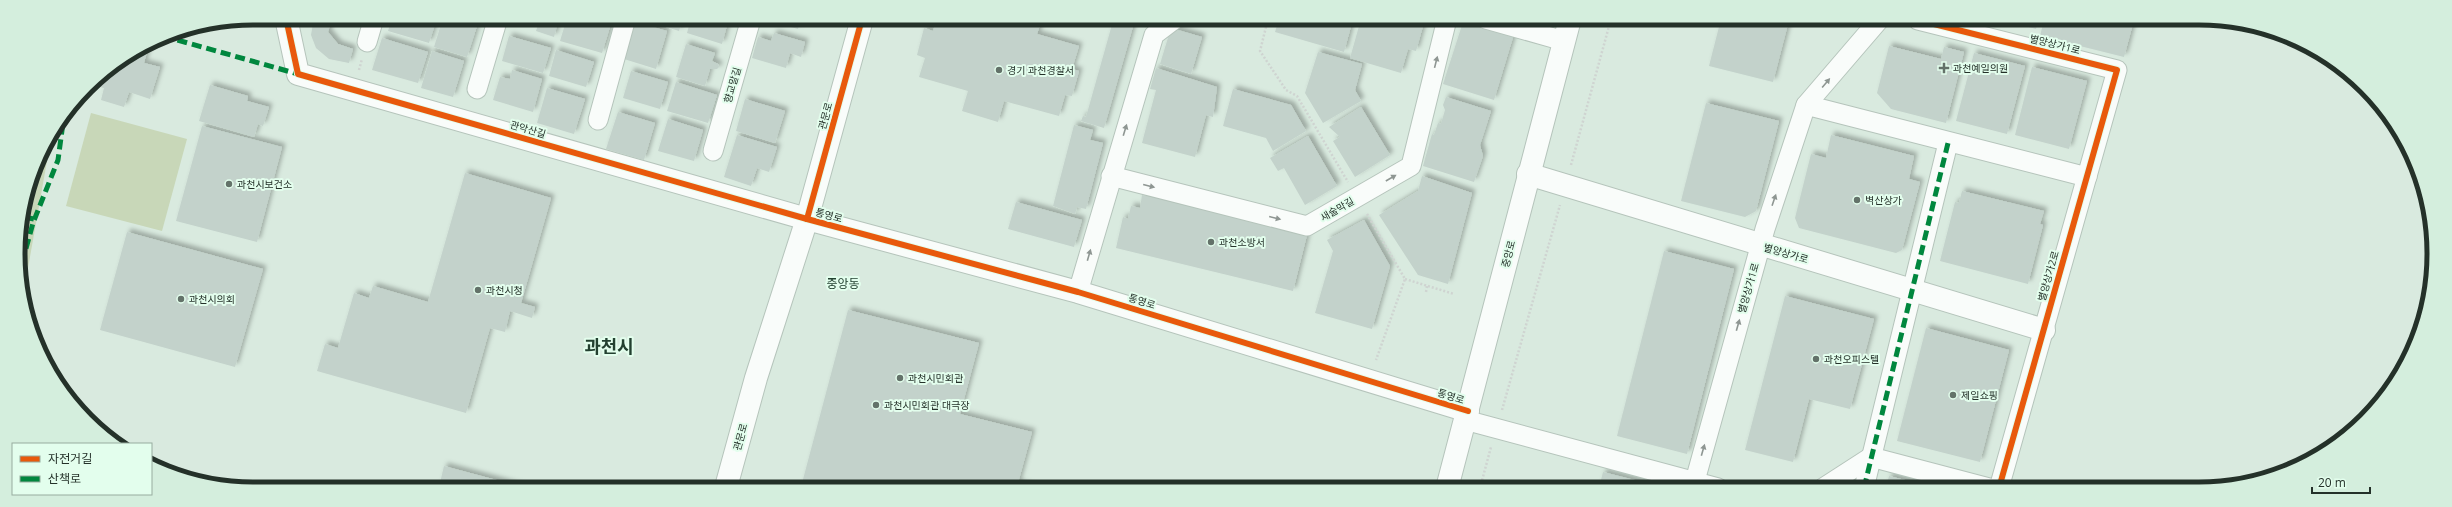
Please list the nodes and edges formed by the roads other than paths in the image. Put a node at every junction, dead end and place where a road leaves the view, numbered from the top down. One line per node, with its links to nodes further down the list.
1 (288, 25): 24 (street, 관악산길)
2 (372, 25): 14 (street)
3 (496, 25): 16 (street)
4 (624, 25): 18 (street)
5 (749, 25): 20 (street, 향교말길)
6 (860, 25): 24 (street, 관문로)
7 (1168, 25): 22 (street, one-way to 7)
8 (1446, 25): 22 (street, 새술막길, one-way to 8)
9 (1507, 25): 13 (street)
10 (1568, 25): 13 (street, 중앙로)
11 (1875, 25): 17 (street, 별양상가1로, one-way to 11)
12 (1938, 25): 15 (street, 별양상가1로)
13 (1564, 41): 21 (street, 중앙로)
14 (367, 42)
15 (2118, 70): 23 (street, 별양상가2로)
16 (477, 89)
17 (1806, 105): 19 (street); 25 (street, 별양상가1로, one-way to 17)
18 (598, 120)
19 (1948, 144): 23 (street); 26 (street)
20 (713, 151)
21 (1528, 174): 25 (street, 별양상가로); 29 (street, 중앙로)
22 (1111, 176): 27 (street, one-way to 22)
23 (2087, 177): 28 (street, 별양상가2로)
24 (807, 220): 27 (street, 통영로); 31 (street, 관문로)
25 (1760, 246): 26 (street, 별양상가로); 34 (street, 별양상가1로, one-way to 25)
26 (1913, 291): 28 (street, 별양상가로); 30 (street)
27 (1078, 292): 29 (street, 통영로)
28 (2044, 330): 38 (street, 별양상가2로)
29 (1466, 416): 32 (street, 중앙로); 33 (street)
30 (1871, 457): 35 (street); 36 (street); 37 (street)
31 (727, 482)
32 (1449, 482)
33 (1683, 482)
34 (1695, 482)
35 (1832, 482)
36 (1865, 482)
37 (1966, 482)
38 (2001, 482)

